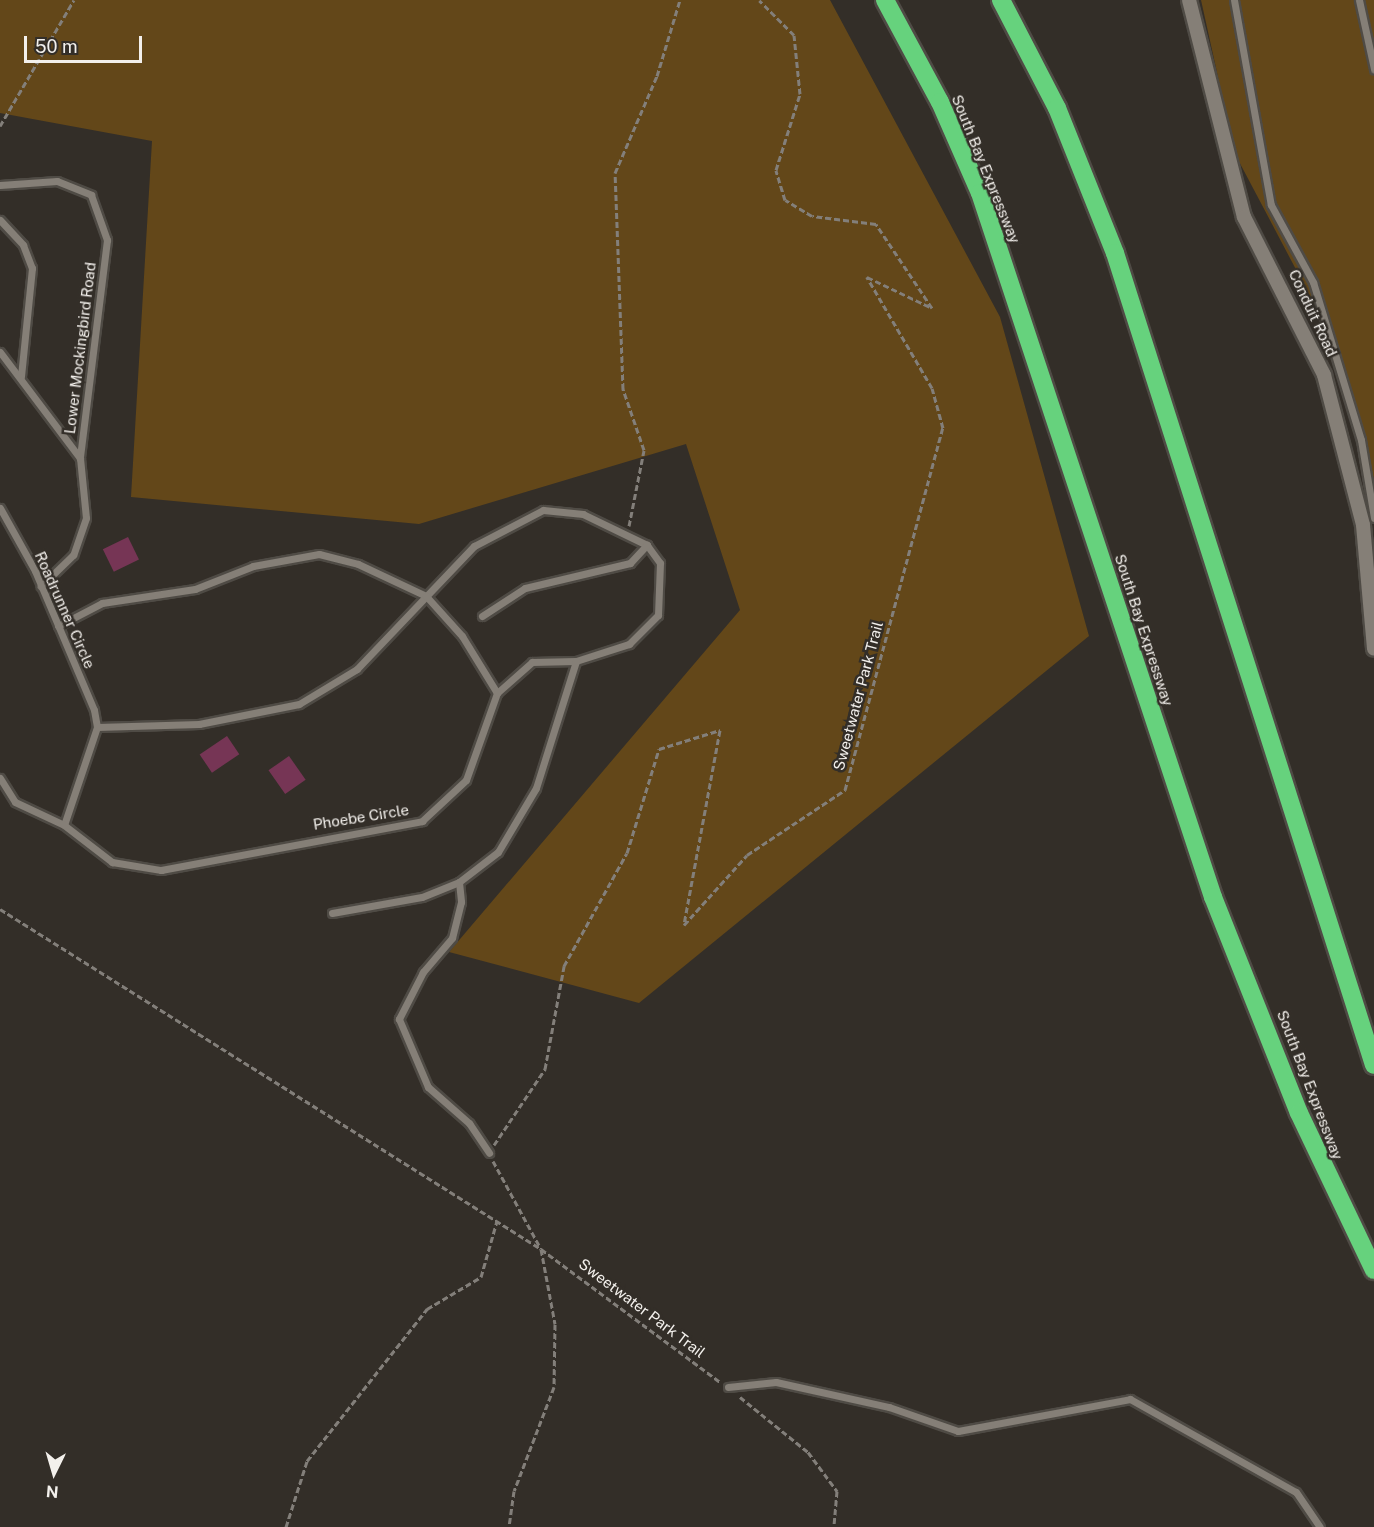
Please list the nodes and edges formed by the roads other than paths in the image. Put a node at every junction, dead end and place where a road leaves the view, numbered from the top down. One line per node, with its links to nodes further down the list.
1 (885, 0): 29 (highway, South Bay Expressway)
2 (1001, 0): 27 (highway)
3 (1189, 0): 19 (street, Conduit Road)
4 (1234, 0): 13 (lane)
5 (1359, 0): 6 (lane)
6 (1374, 69)
7 (0, 185): 11 (lane, Lower Mockingbird Road)
8 (0, 220): 10 (lane)
9 (0, 352): 10 (lane)
10 (21, 376): 11 (lane)
11 (80, 458): 15 (lane, Lower Mockingbird Road)
12 (0, 508): 15 (lane, Roadrunner Circle)
13 (1374, 518)
14 (647, 545): 16 (lane); 17 (lane); 20 (lane, Phoebe Circle)
15 (41, 586): 18 (lane, Roadrunner Circle)
16 (426, 596): 18 (lane); 21 (lane); 22 (lane)
17 (482, 616)
18 (58, 626): 22 (lane, Roadrunner Circle)
19 (1374, 650)
20 (576, 661): 21 (lane, Phoebe Circle); 25 (lane)
21 (497, 693): 24 (lane, Phoebe Circle)
22 (97, 727): 24 (lane)
23 (0, 778): 24 (lane, Phoebe Circle)
24 (64, 825)
25 (459, 882): 26 (lane); 28 (lane)
26 (332, 913)
27 (1374, 1065)
28 (489, 1153)
29 (1374, 1270)
30 (728, 1387): 31 (lane)
31 (1320, 1527)

